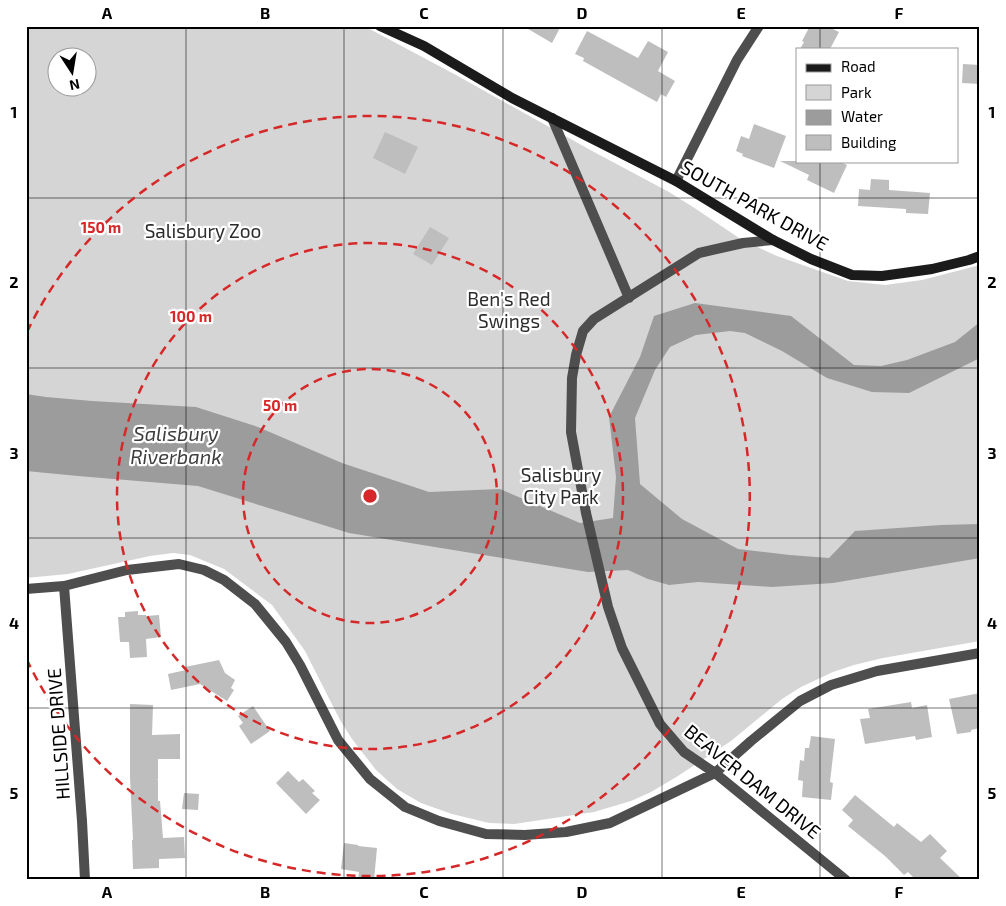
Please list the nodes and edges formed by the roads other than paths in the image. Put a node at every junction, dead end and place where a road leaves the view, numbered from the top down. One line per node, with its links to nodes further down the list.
1 (380, 26): 3 (street, SOUTH PARK DRIVE)
2 (759, 26): 4 (street)
3 (552, 118): 4 (street, SOUTH PARK DRIVE); 7 (street)
4 (676, 182): 5 (street, SOUTH PARK DRIVE)
5 (773, 240): 6 (street, SOUTH PARK DRIVE); 7 (street, BEAVER DAM DRIVE)
6 (980, 256)
7 (629, 298): 11 (street, BEAVER DAM DRIVE)
8 (64, 586): 9 (street); 11 (street); 12 (street, HILLSIDE DRIVE)
9 (26, 589)
10 (980, 653): 11 (street)
11 (715, 773): 13 (street, BEAVER DAM DRIVE)
12 (85, 880)
13 (846, 880)

